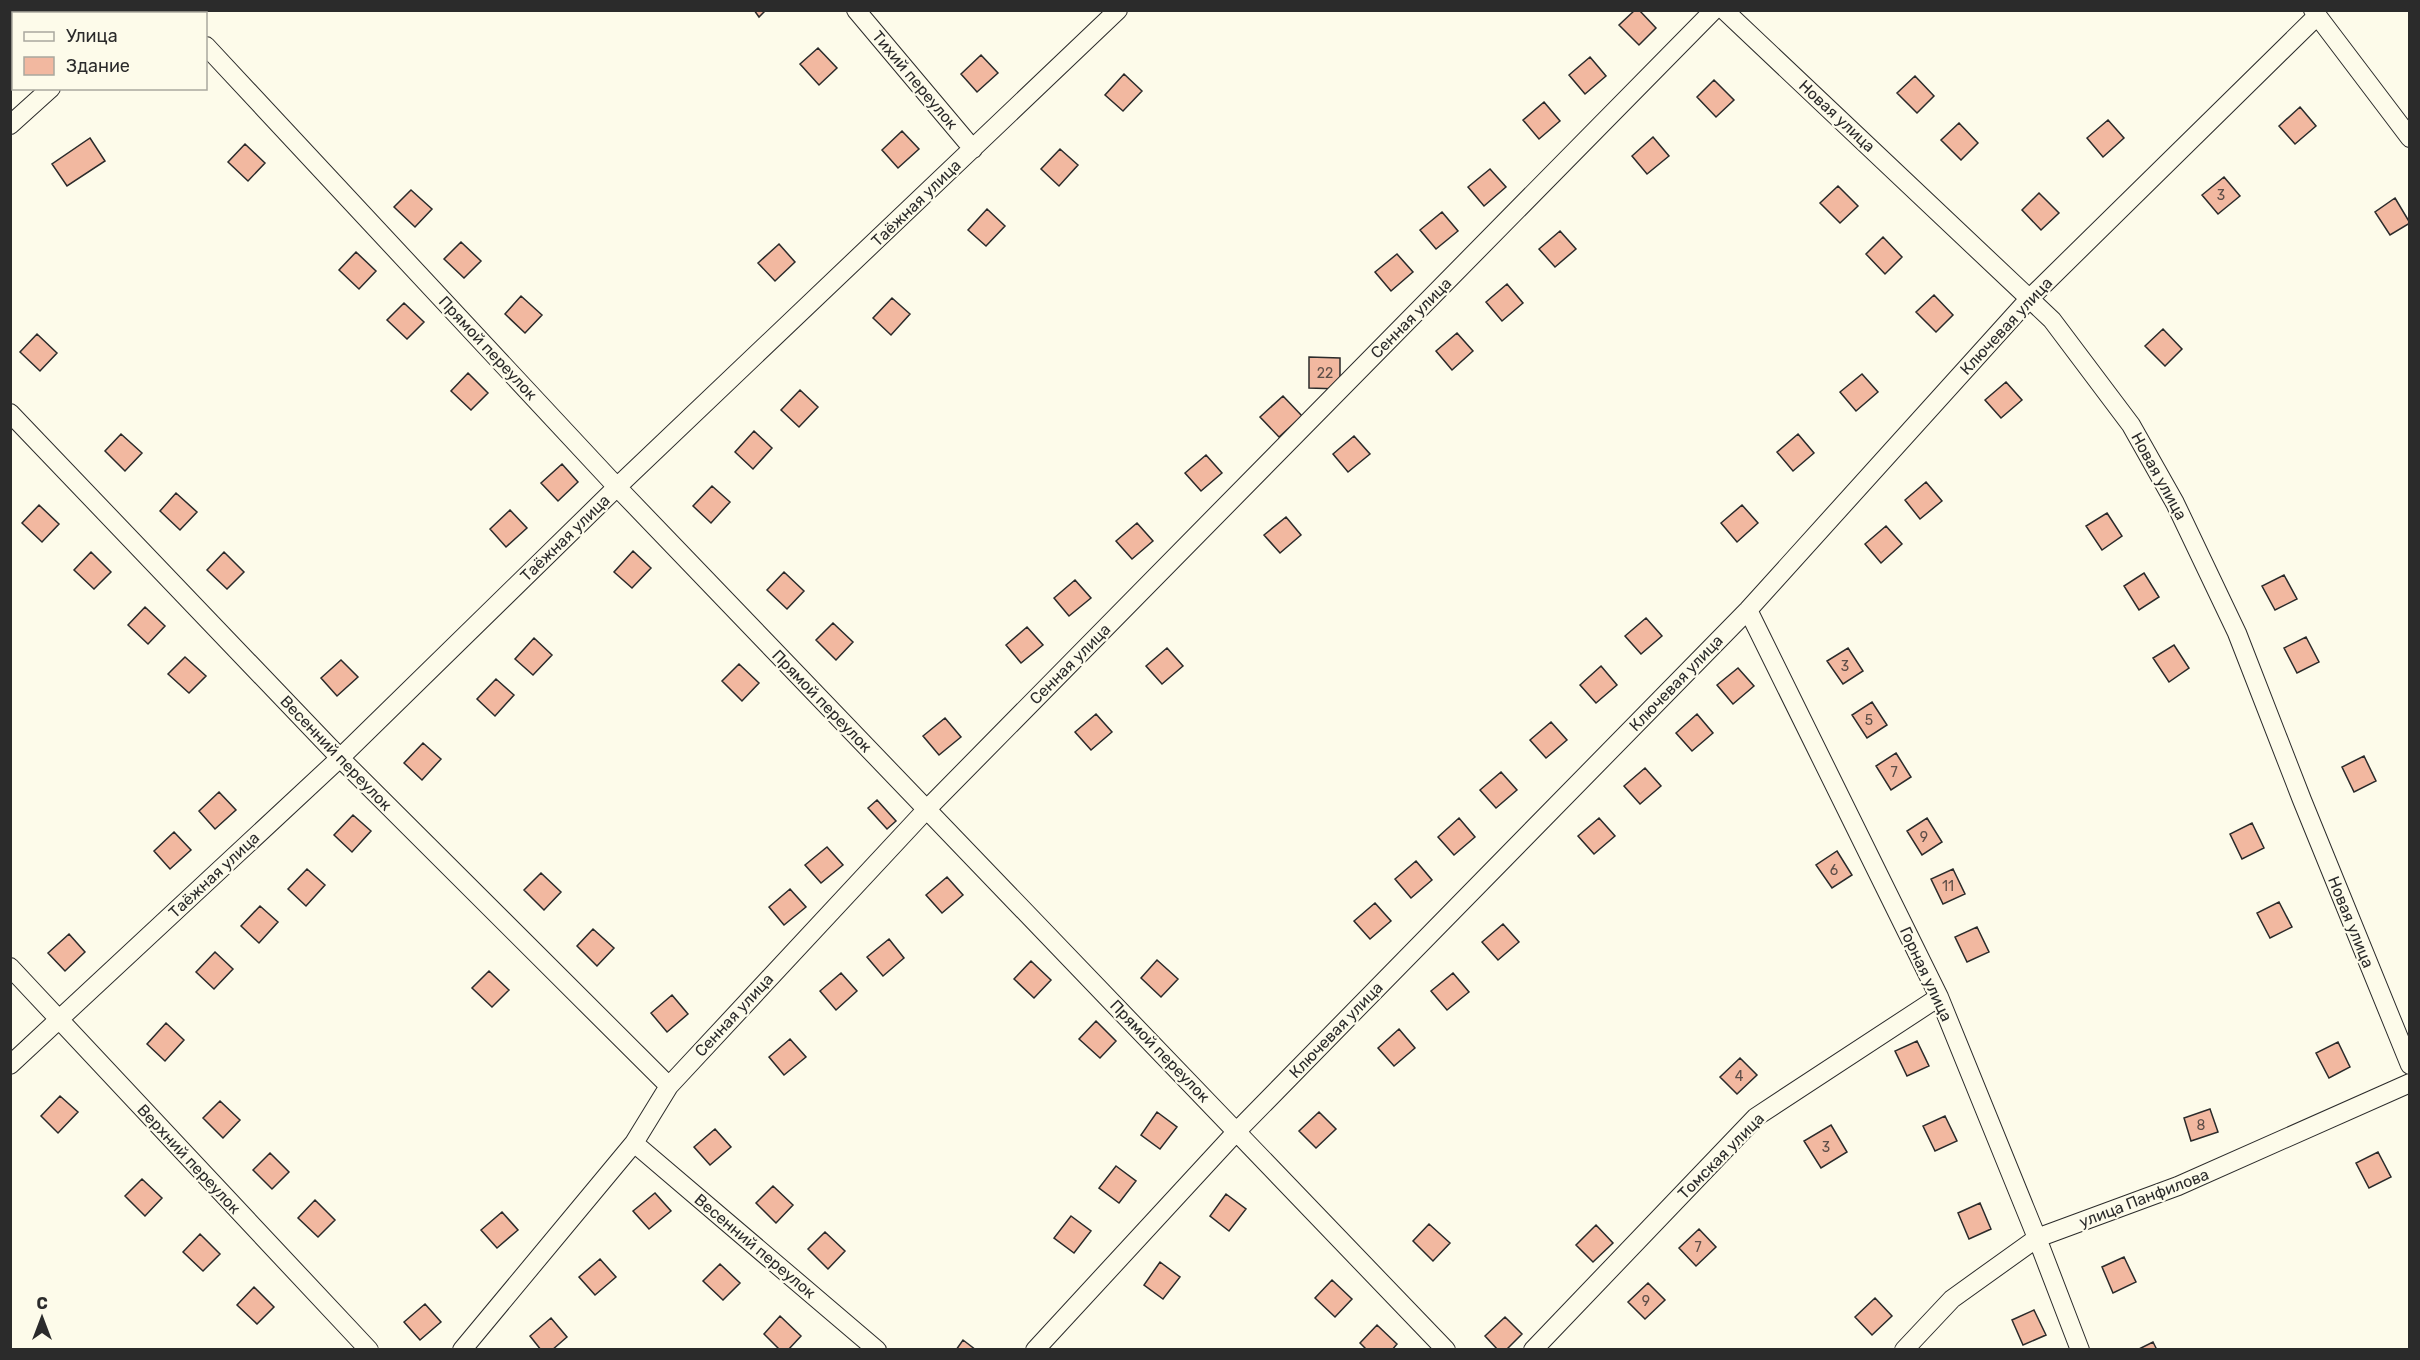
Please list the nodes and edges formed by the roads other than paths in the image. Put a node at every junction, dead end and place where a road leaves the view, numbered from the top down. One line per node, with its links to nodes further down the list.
1 (856, 10): 10 (street, Тихий переулок)
2 (1118, 10): 10 (street, Таёжная улица)
3 (1714, 10): 16 (street, Сенная улица)
4 (1724, 10): 11 (street, Новая улица)
5 (2315, 13): 9 (street); 11 (street, Ключевая улица)
6 (207, 47): 13 (street, Прямой переулок)
7 (49, 90): 8 (street)
8 (10, 125)
9 (2409, 138)
10 (973, 149): 13 (street, Таёжная улица)
11 (2029, 299): 14 (street, Ключевая улица); 21 (street, Новая улица)
12 (10, 413): 15 (street, Весенний переулок)
13 (617, 487): 15 (street, Таёжная улица); 16 (street, Прямой переулок)
14 (1748, 610): 18 (street, Горная улица); 24 (street, Ключевая улица)
15 (340, 758): 19 (street, Таёжная улица); 23 (street, Весенний переулок)
16 (926, 810): 23 (street, Сенная улица); 24 (street, Прямой переулок)
17 (10, 967): 19 (street, Верхний переулок)
18 (1939, 997): 26 (street, Горная улица); 32 (street, Томская улица)
19 (58, 1020): 20 (street, Таёжная улица); 27 (street, Верхний переулок)
20 (10, 1065)
21 (2409, 1065)
22 (2409, 1083): 26 (street, улица Панфилова)
23 (669, 1086): 25 (street, Сенная улица)
24 (1238, 1130): 30 (street, Ключевая улица); 31 (street, Прямой переулок)
25 (634, 1143): 28 (street, Сенная улица); 29 (street, Весенний переулок)
26 (2037, 1238): 33 (street, улица Панфилова); 34 (street, Горная улица)
27 (369, 1350)
28 (462, 1350)
29 (877, 1350)
30 (1035, 1350)
31 (1446, 1350)
32 (1533, 1350)
33 (1904, 1350)
34 (2080, 1350)

